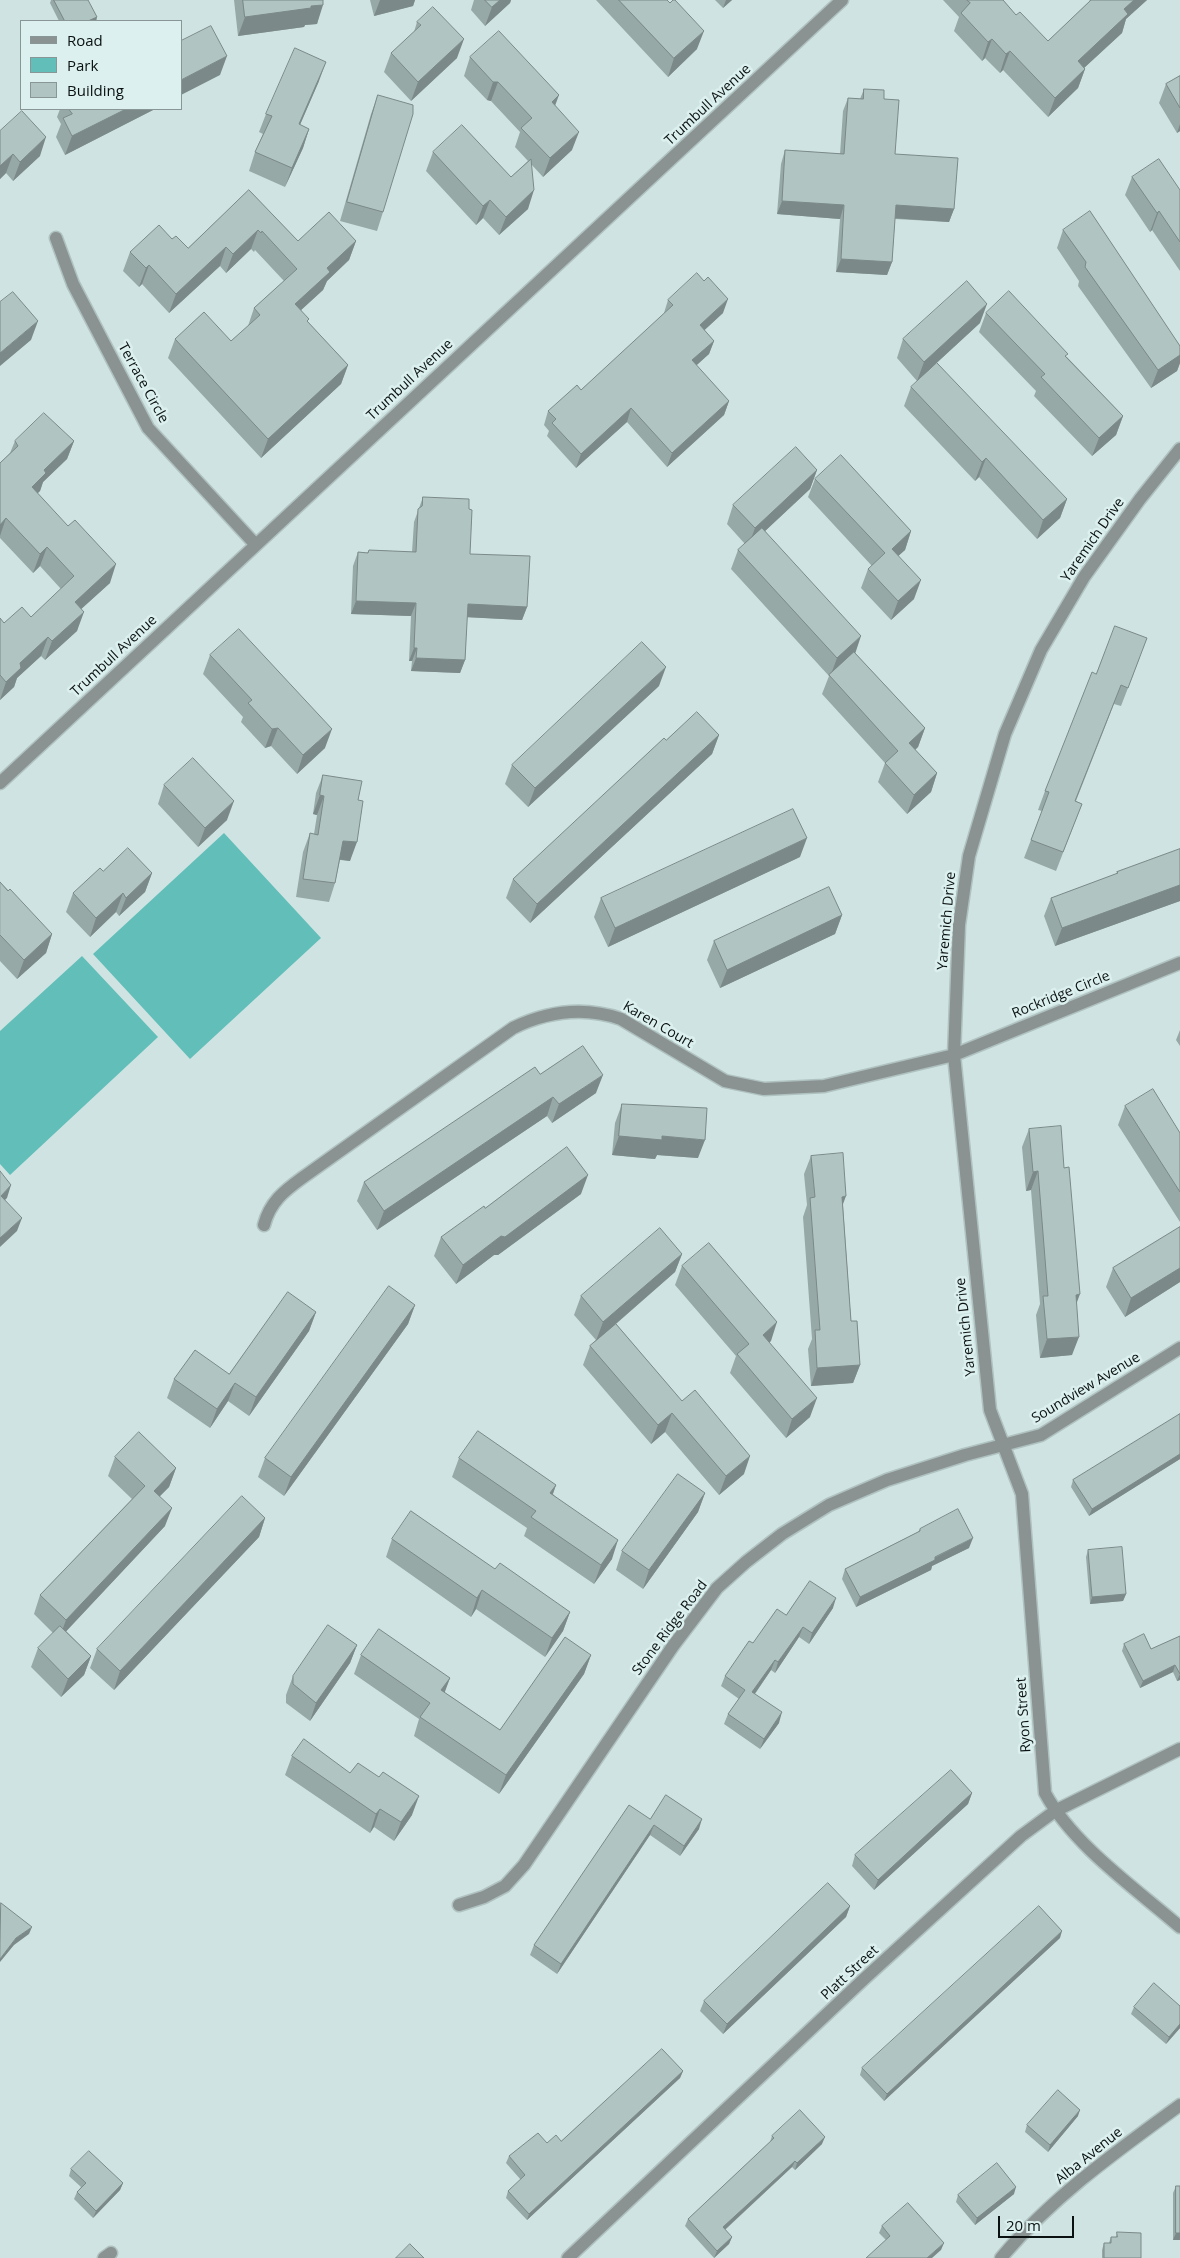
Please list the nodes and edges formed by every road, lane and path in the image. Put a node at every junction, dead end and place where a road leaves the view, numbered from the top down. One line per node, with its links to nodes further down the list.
1 (842, 0): 4 (street, Trumbull Avenue)
2 (56, 238): 4 (street, Terrace Circle)
3 (1180, 450): 7 (street, Yaremich Drive)
4 (256, 544): 5 (street, Trumbull Avenue)
5 (0, 783)
6 (1180, 963): 7 (street, Rockridge Circle)
7 (954, 1055): 8 (street, Karen Court); 10 (street, Yaremich Drive)
8 (264, 1225)
9 (1180, 1348): 10 (street, Soundview Avenue)
10 (1005, 1446): 12 (street, Ryon Street); 13 (street, Stone Ridge Road)
11 (1180, 1749): 12 (street, Platt Street)
12 (1055, 1811): 14 (street, Ryon Street); 16 (street, Platt Street)
13 (460, 1904)
14 (1180, 1927)
15 (1180, 2104): 17 (street, Alba Avenue)
16 (568, 2258)
17 (1001, 2258)

